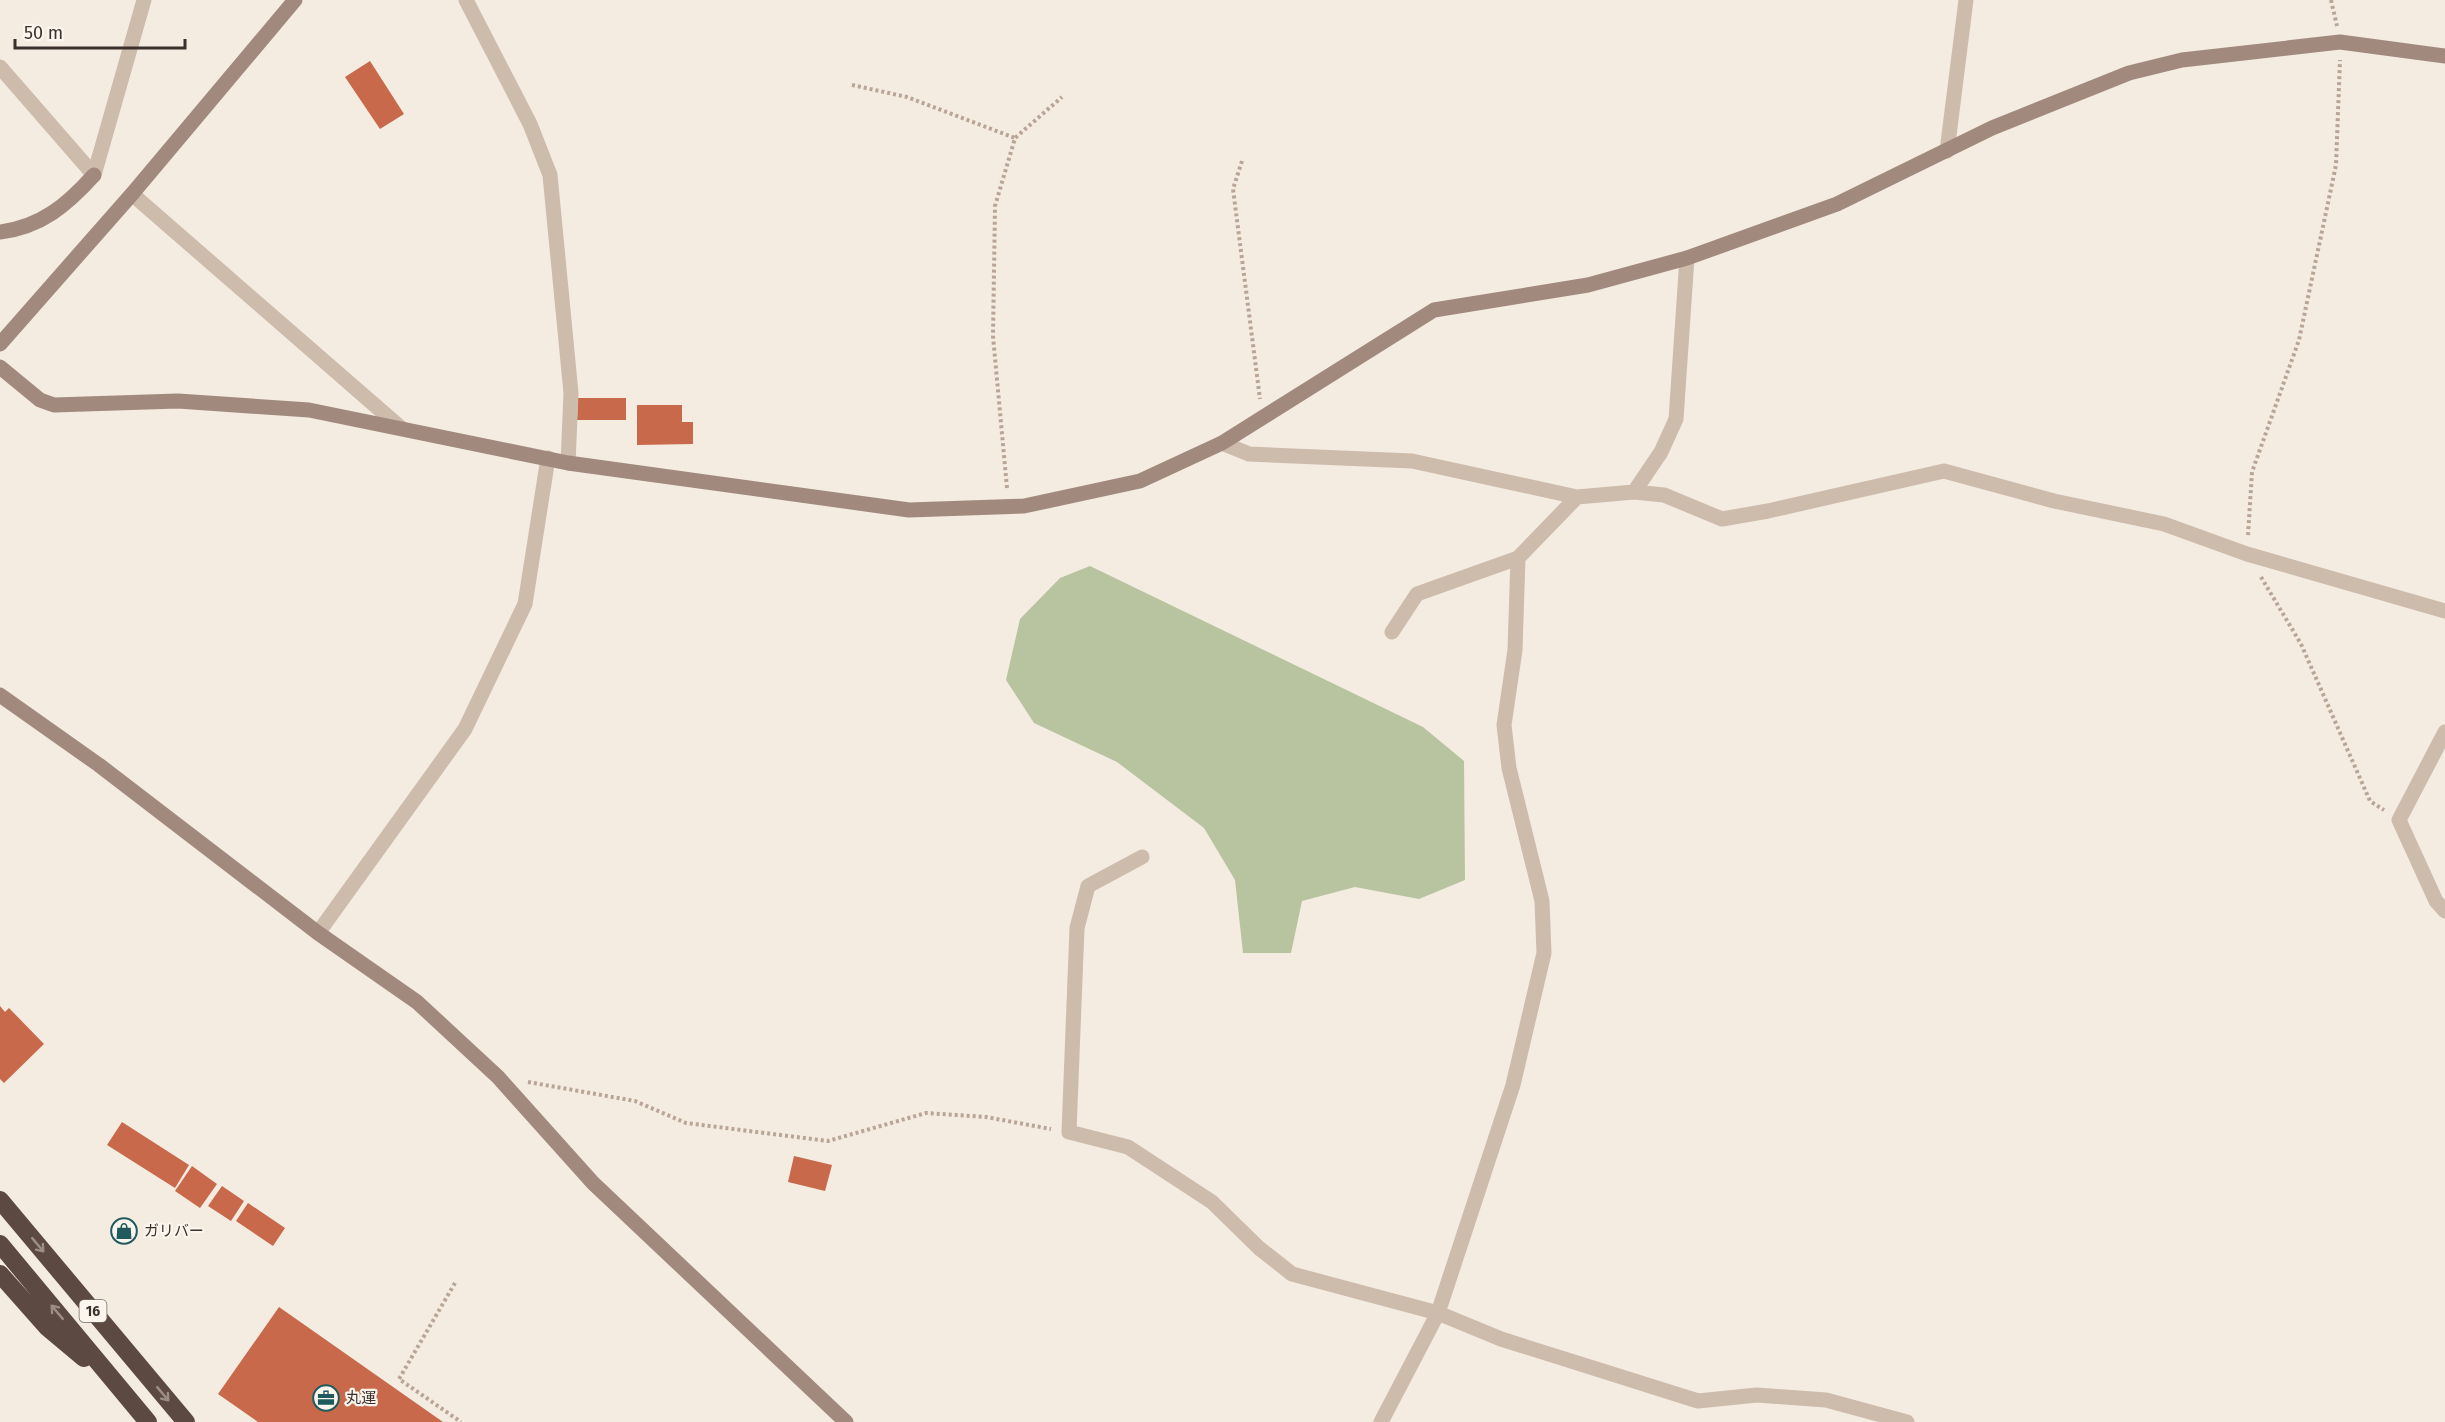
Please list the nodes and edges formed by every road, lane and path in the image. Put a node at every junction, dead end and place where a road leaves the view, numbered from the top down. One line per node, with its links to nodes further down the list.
1 (144, 0): 14 (street)
2 (295, 0): 15 (street)
3 (466, 0): 24 (street)
4 (1966, 0): 12 (street)
5 (2331, 0): 6 (path)
6 (2340, 42): 7 (street); 12 (street); 28 (path)
7 (2445, 56)
8 (0, 67): 14 (street)
9 (852, 86): 11 (path)
10 (1062, 98): 11 (path)
11 (1015, 138): 27 (path)
12 (1947, 150): 17 (street)
13 (1242, 161): 20 (path)
14 (94, 175): 16 (street)
15 (132, 195): 18 (street); 21 (street)
16 (0, 232)
17 (1687, 258): 20 (street); 25 (street)
18 (0, 344)
19 (0, 367): 21 (street)
20 (1263, 417): 22 (street)
21 (401, 428): 23 (street)
22 (1222, 443): 26 (street); 27 (street)
23 (548, 458): 24 (street); 37 (street)
24 (568, 463): 27 (street)
25 (1634, 492): 26 (street); 28 (street)
26 (1577, 497): 29 (street)
27 (1009, 507)
28 (2247, 554): 30 (street); 34 (path)
29 (1518, 558): 31 (street); 44 (street)
30 (2445, 611)
31 (1392, 632)
32 (0, 695): 37 (street)
33 (2445, 732): 34 (street)
34 (2399, 820): 36 (street)
35 (1142, 857): 39 (street)
36 (2445, 911)
37 (318, 933): 38 (street)
38 (498, 1077): 39 (path); 49 (street)
39 (1069, 1132): 44 (street)
40 (0, 1200): 47 (highway, 16, one-way to 47)
41 (0, 1244): 45 (highway, 16, one-way to 41)
42 (0, 1274): 45 (highway)
43 (455, 1283): 48 (path)
44 (1438, 1313): 50 (street); 51 (street)
45 (118, 1386): 46 (highway, 16)
46 (148, 1422)
47 (186, 1422)
48 (461, 1422)
49 (846, 1422)
50 (1381, 1422)
51 (1907, 1422)

